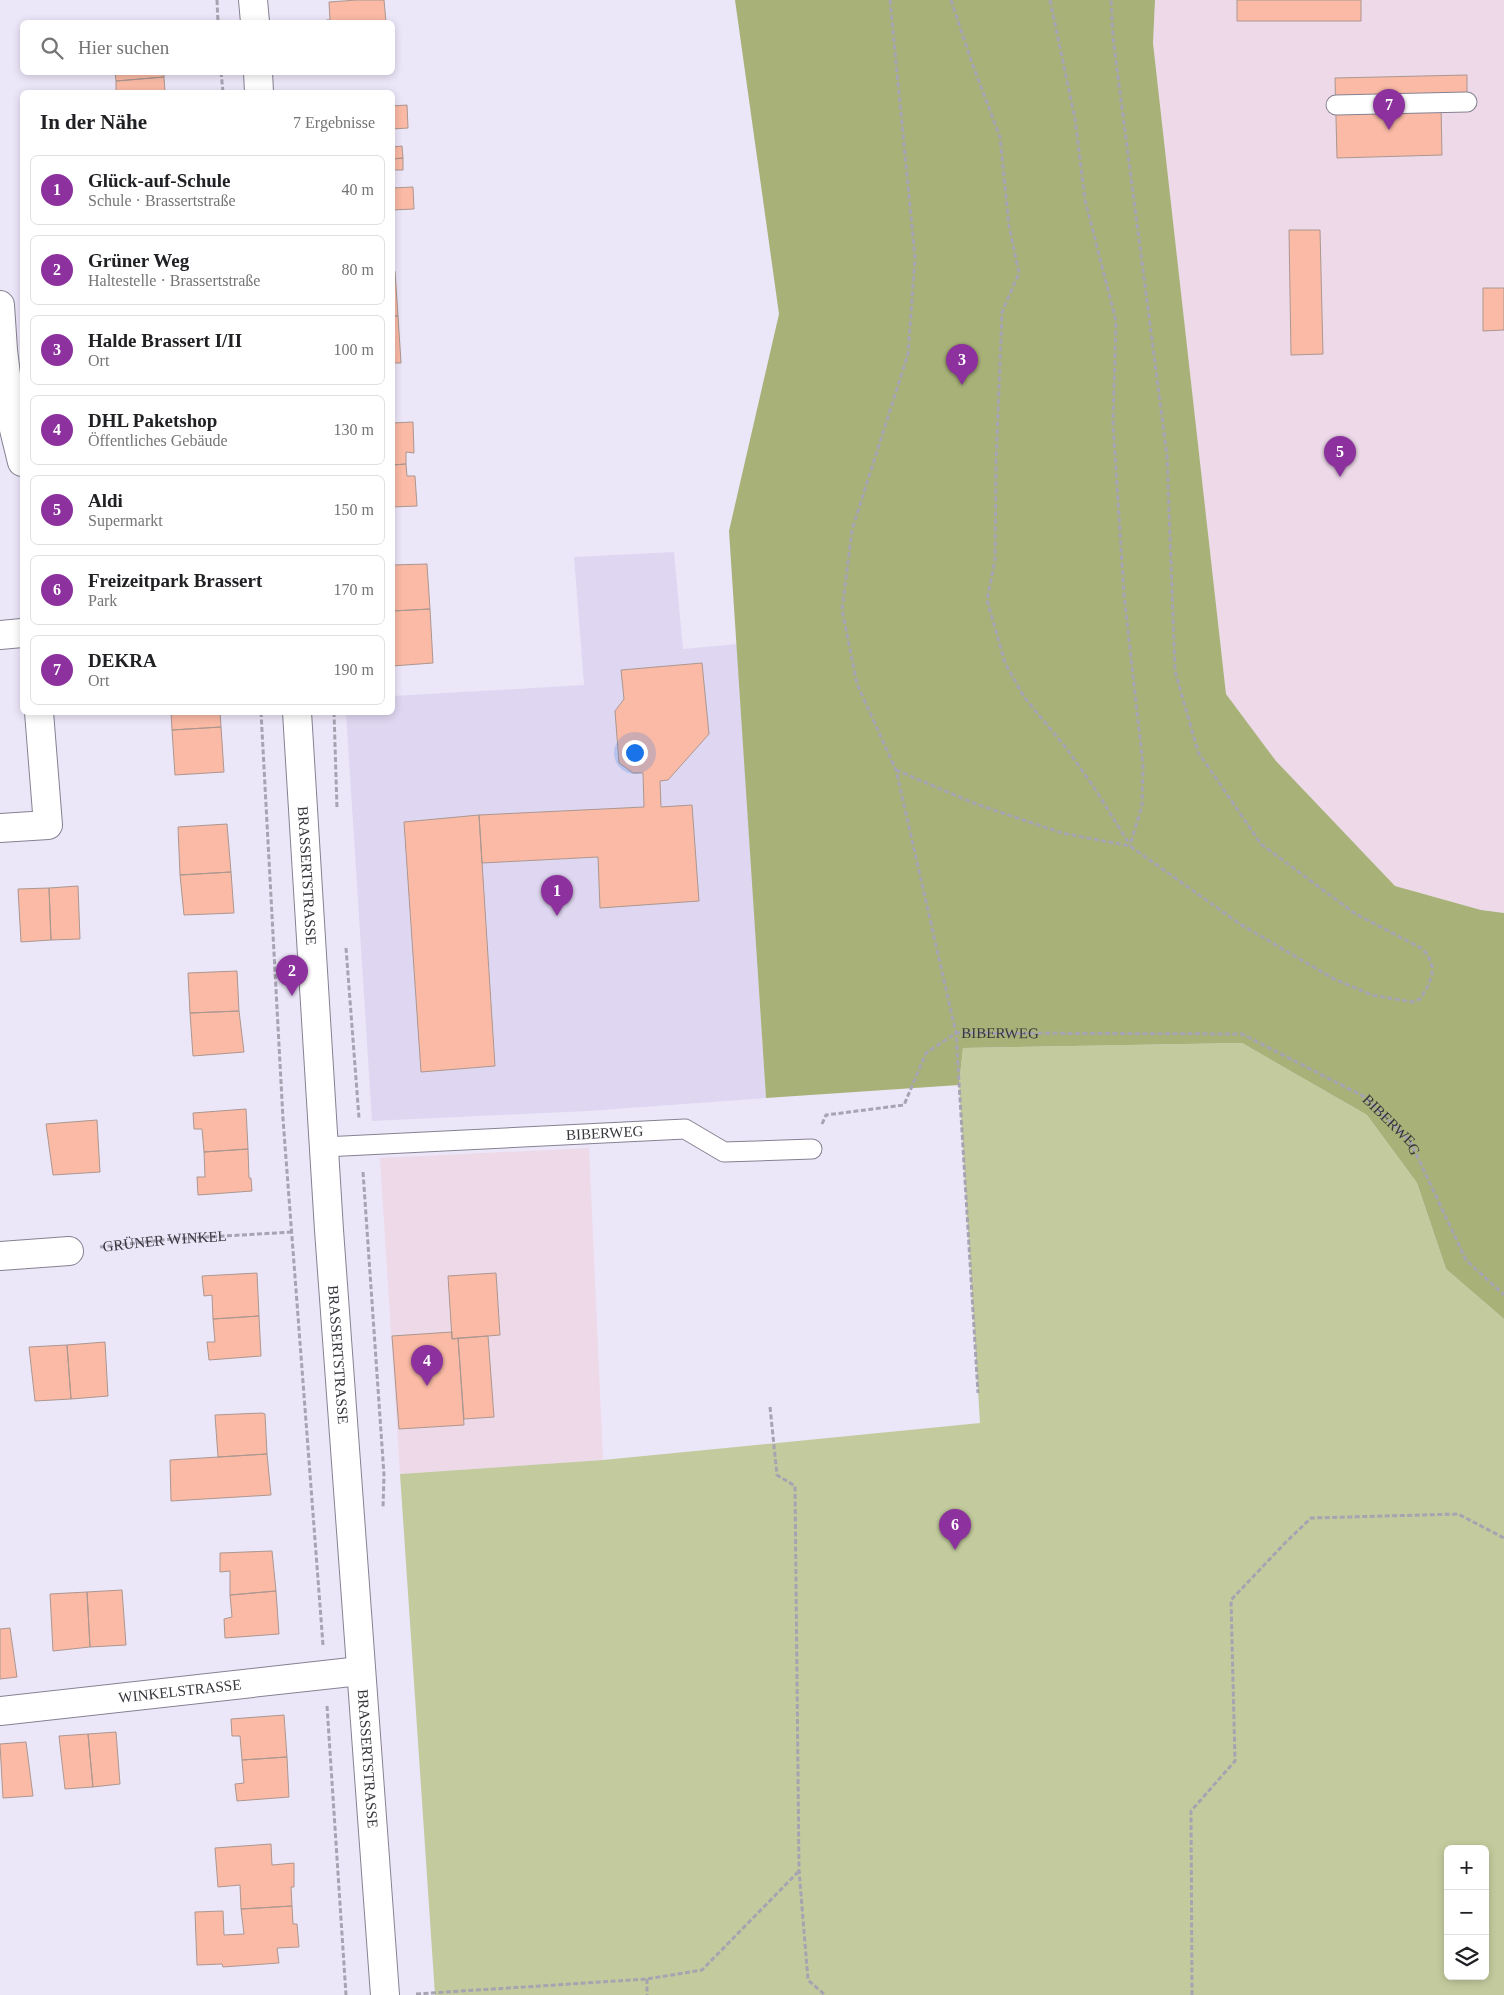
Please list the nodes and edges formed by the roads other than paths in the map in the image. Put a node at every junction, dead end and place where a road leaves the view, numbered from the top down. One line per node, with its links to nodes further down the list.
1 (253, 0): 2 (main road)
2 (255, 20)
3 (258, 75): 4 (main road)
4 (259, 90)
5 (1467, 102): 6 (lane)
6 (1336, 105)
7 (0, 306): 8 (main road)
8 (20, 454)
9 (20, 634): 10 (main road)
10 (0, 635)
11 (39, 715): 13 (main road)
12 (297, 715): 14 (main road, BRASSERTSTRASSE)
13 (0, 828)
14 (324, 1147): 15 (lane, BIBERWEG); 18 (main road, BRASSERTSTRASSE)
15 (812, 1150)
16 (70, 1251): 17 (main road)
17 (0, 1256)
18 (360, 1671): 19 (main road, WINKELSTRASSE); 20 (main road, BRASSERTSTRASSE)
19 (0, 1711)
20 (385, 1995)

